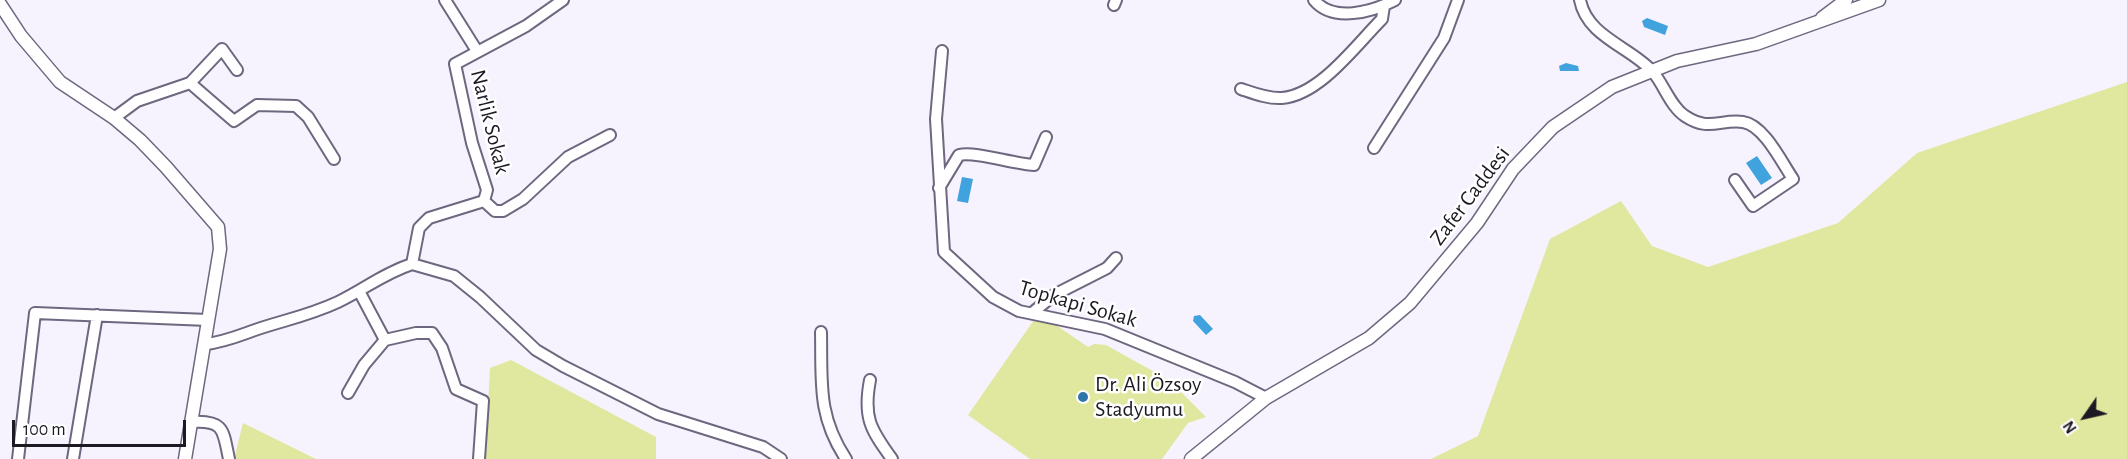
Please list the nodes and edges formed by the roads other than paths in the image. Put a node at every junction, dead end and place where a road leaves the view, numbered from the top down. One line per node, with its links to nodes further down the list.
1 (445, 0): 12 (street)
2 (563, 0): 12 (street, Narlik Sokak)
3 (1314, 0): 10 (street)
4 (1395, 0): 10 (street)
5 (1458, 0): 21 (street)
6 (1580, 0): 15 (street)
7 (1846, 0): 11 (street, Zafer Caddesi)
8 (1879, 0): 11 (street, Zafer Caddesi)
9 (0, 4): 18 (street)
10 (1384, 6): 17 (street)
11 (1816, 22): 15 (street, Zafer Caddesi)
12 (477, 51): 25 (street, Narlik Sokak)
13 (942, 51): 24 (street, Topkapi Sokak)
14 (237, 70): 16 (street)
15 (1652, 71): 23 (street); 37 (street, Zafer Caddesi)
16 (190, 83): 18 (street); 22 (street)
17 (1241, 89)
18 (114, 118): 31 (street)
19 (610, 135): 25 (street)
20 (1046, 137): 24 (street)
21 (1374, 148)
22 (334, 159)
23 (1735, 180)
24 (939, 188): 29 (street, Topkapi Sokak)
25 (484, 201): 27 (street, Narlik Sokak)
26 (1116, 258): 29 (street)
27 (412, 264): 28 (street); 44 (street)
28 (359, 291): 33 (street); 34 (street)
29 (1032, 313): 37 (street, Topkapi Sokak)
30 (96, 315): 31 (street); 39 (street); 40 (street)
31 (208, 320): 33 (street)
32 (820, 332): 45 (street)
33 (206, 339): 38 (street)
34 (385, 340): 36 (street); 43 (street)
35 (870, 380): 46 (street)
36 (348, 393)
37 (1266, 398): 47 (street, Zafer Caddesi)
38 (192, 422): 41 (street); 42 (street)
39 (18, 459)
40 (73, 459)
41 (185, 459)
42 (229, 459)
43 (479, 459)
44 (781, 459)
45 (846, 459)
46 (892, 459)
47 (1191, 459)

